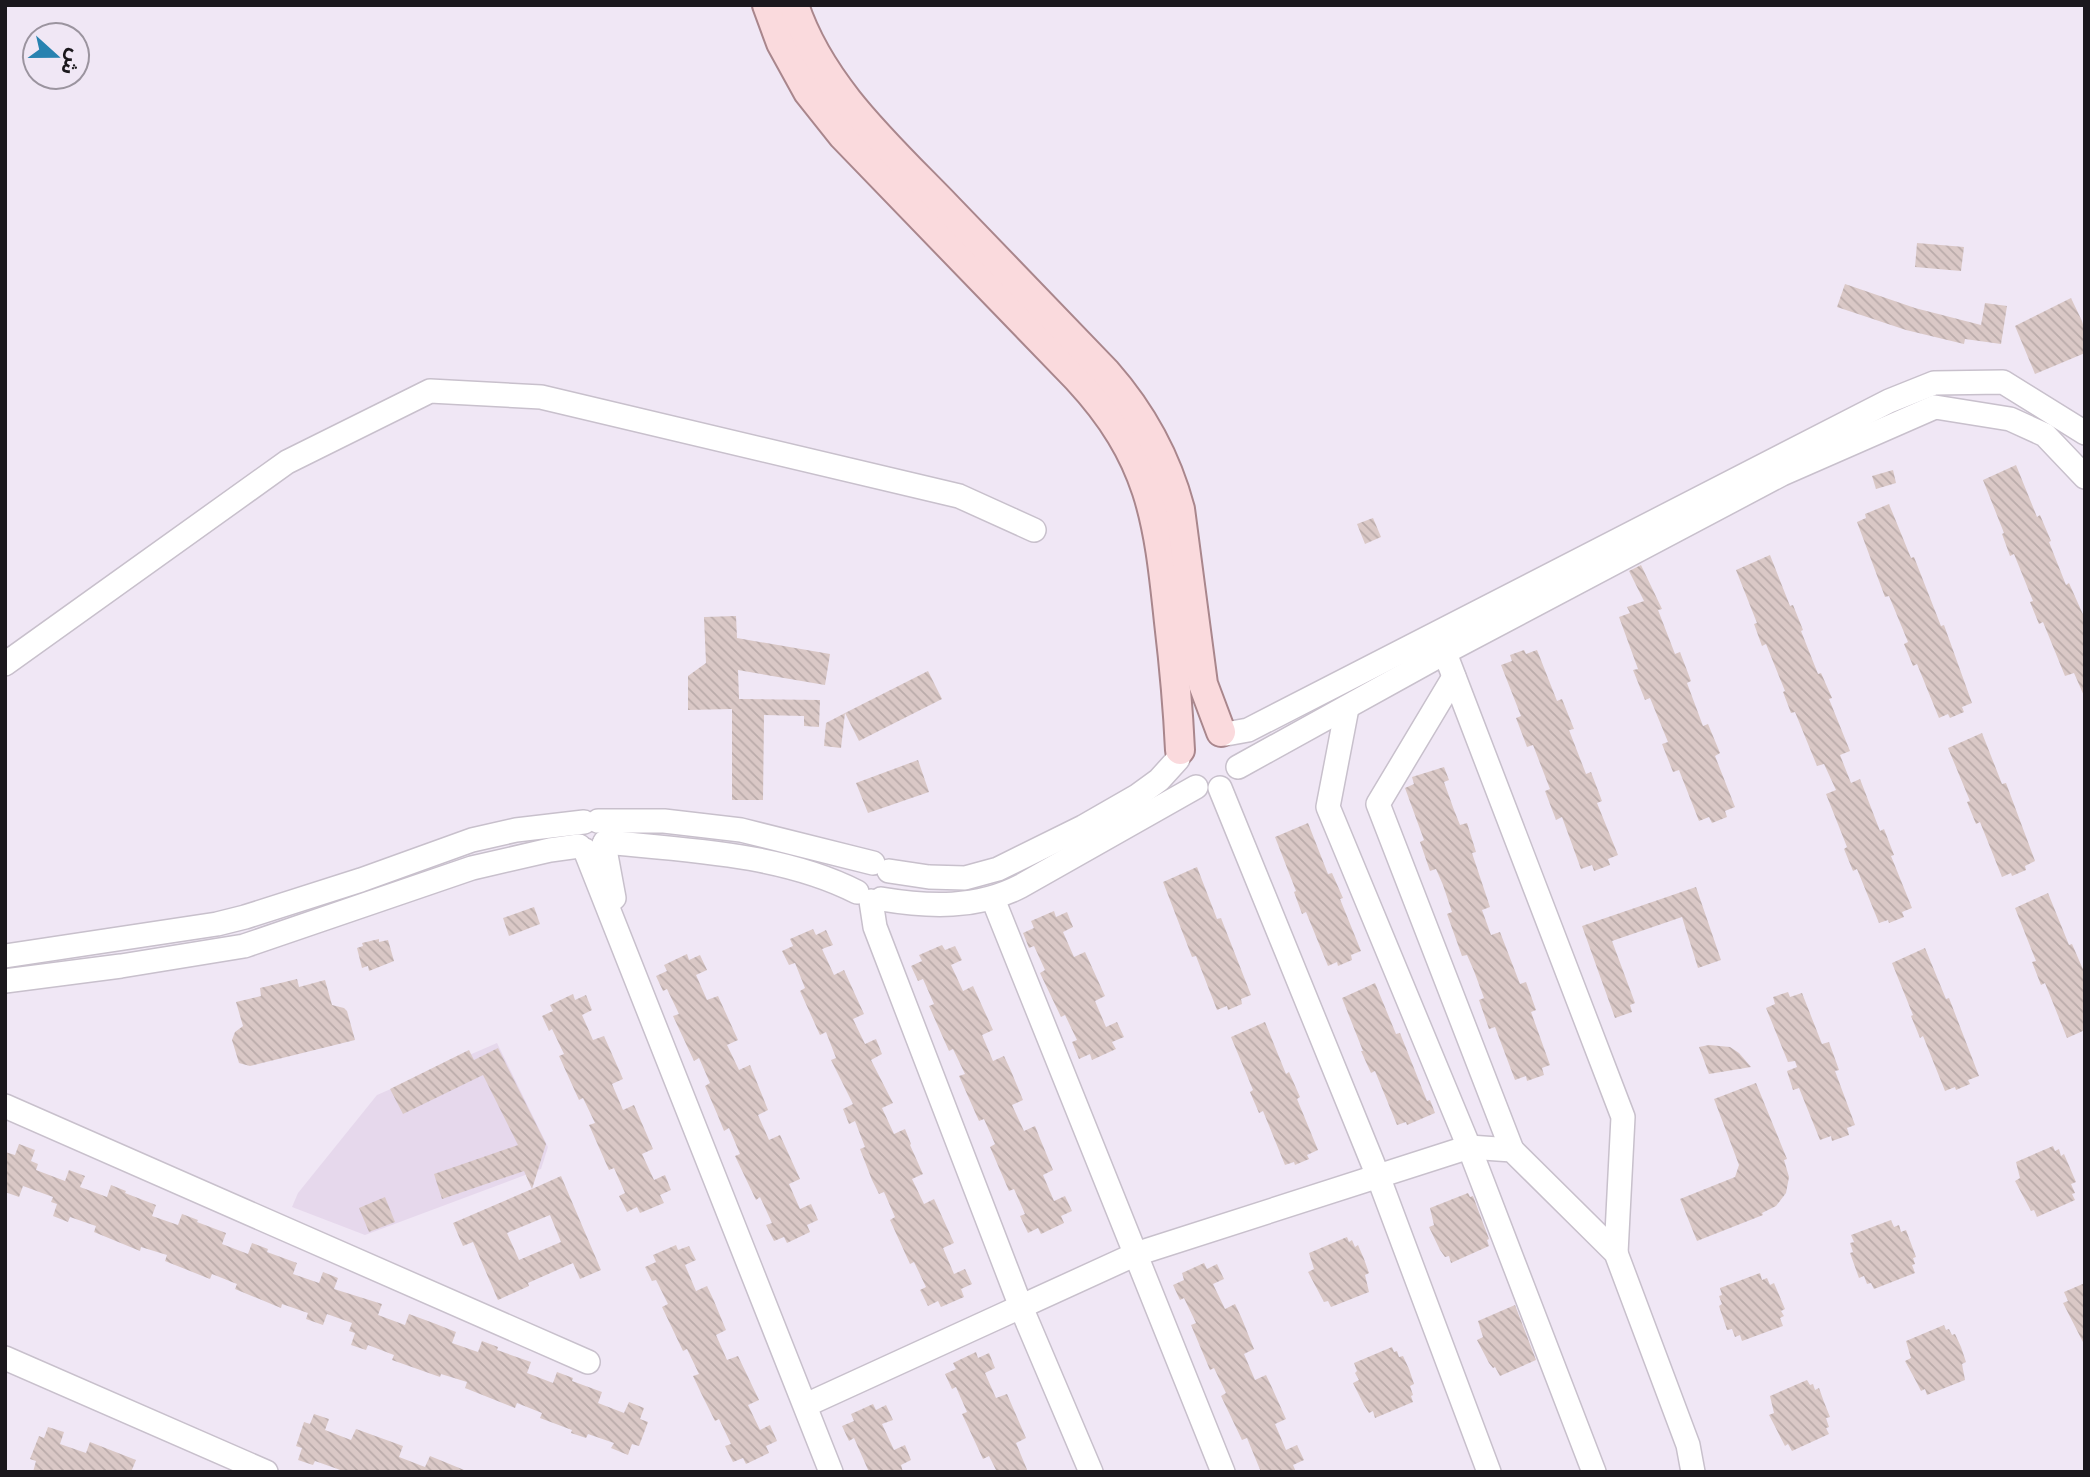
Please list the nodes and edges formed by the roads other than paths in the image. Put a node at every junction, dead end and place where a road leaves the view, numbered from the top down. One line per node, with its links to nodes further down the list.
1 (767, 5): 11 (main road)
2 (794, 5): 10 (main road)
3 (2085, 433): 6 (street)
4 (2085, 477): 6 (street)
5 (1034, 530): 7 (street)
6 (1444, 641): 8 (street); 9 (street); 10 (street)
7 (5, 664)
8 (1454, 677): 23 (street); 25 (street)
9 (1347, 708): 12 (street); 22 (street)
10 (1223, 733): 11 (street); 12 (street)
11 (1179, 754): 13 (street); 16 (street)
12 (1238, 767): 14 (street)
13 (1196, 787): 14 (street); 18 (street)
14 (1220, 788): 24 (street)
15 (593, 837): 16 (street); 17 (street); 19 (street); 20 (street); 30 (street)
16 (881, 867): 17 (street); 17 (street)
17 (869, 897): 18 (street); 27 (street)
18 (993, 898): 26 (street)
19 (5, 956)
20 (5, 981)
21 (5, 1106): 29 (street)
22 (1469, 1147): 23 (street); 24 (street); 37 (street)
23 (1512, 1150): 25 (street)
24 (1378, 1176): 26 (street); 36 (street)
25 (1616, 1253): 38 (street)
26 (1136, 1254): 27 (street); 35 (street)
27 (1021, 1307): 30 (street); 34 (street)
28 (5, 1358): 32 (street)
29 (588, 1362)
30 (806, 1405): 31 (street)
31 (827, 1462): 33 (street)
32 (266, 1472)
33 (810, 1472)
34 (1091, 1472)
35 (1223, 1472)
36 (1489, 1472)
37 (1594, 1472)
38 (1693, 1472)

